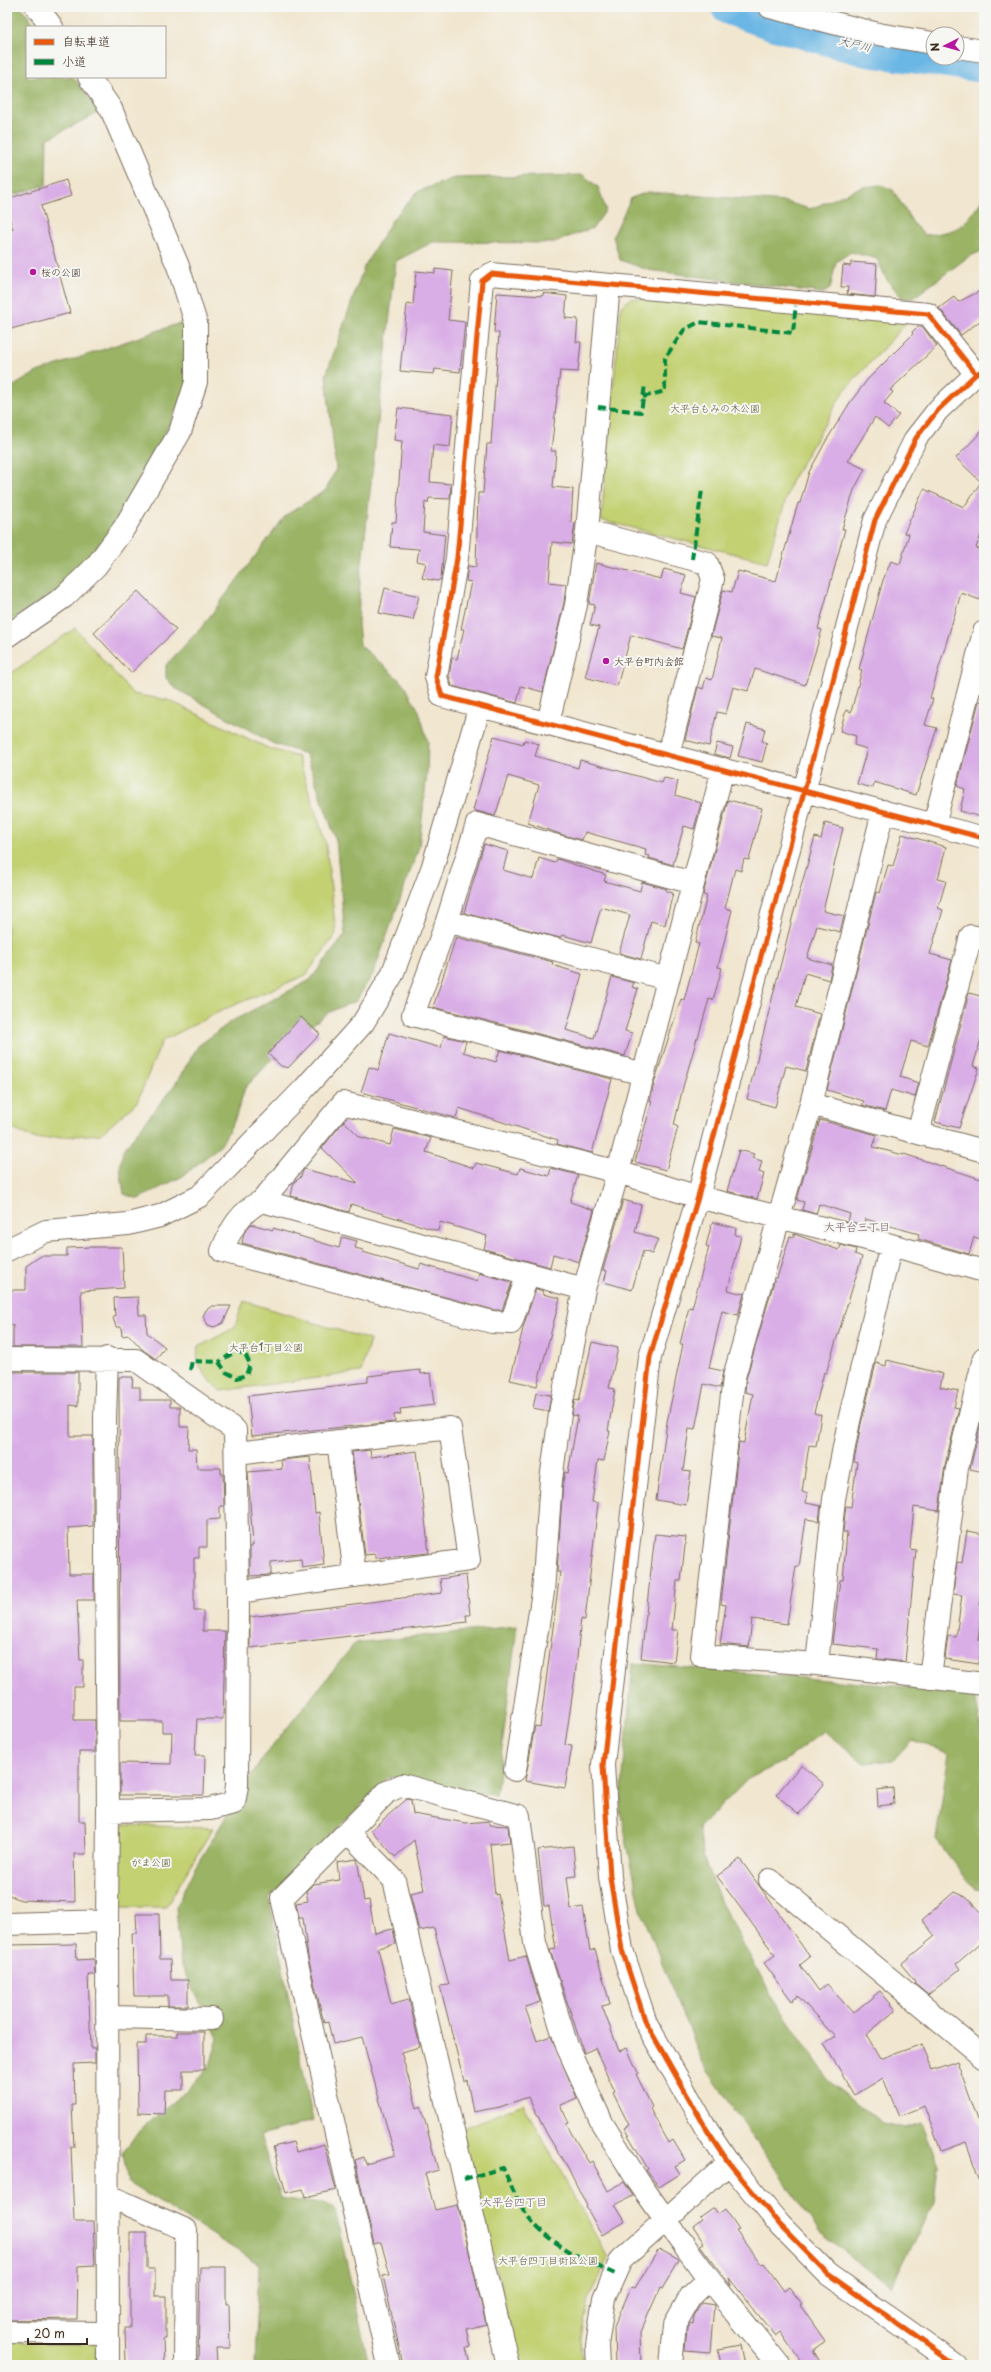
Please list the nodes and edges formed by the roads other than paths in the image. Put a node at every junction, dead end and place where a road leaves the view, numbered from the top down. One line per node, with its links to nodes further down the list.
1 (37, 7): 3 (street)
2 (770, 7): 4 (street)
3 (51, 26)
4 (925, 42)
5 (965, 48): 6 (street)
6 (984, 51)
7 (90, 78): 12 (street)
8 (609, 286): 9 (street); 10 (street); 13 (street)
9 (980, 372): 17 (street)
10 (587, 532): 14 (street); 15 (street)
11 (984, 632): 19 (street)
12 (7, 636)
13 (480, 706): 14 (street); 34 (street)
14 (548, 723): 15 (street)
15 (668, 755): 16 (street)
16 (723, 769): 17 (street); 21 (street)
17 (805, 791): 18 (street); 30 (street)
18 (883, 811): 19 (street); 26 (street)
19 (934, 825): 20 (street)
20 (984, 838)
21 (693, 883): 22 (street); 24 (street)
22 (447, 921): 24 (street); 25 (street)
23 (984, 939): 27 (street)
24 (668, 979): 25 (street)
25 (644, 1074): 29 (street)
26 (811, 1104): 27 (street); 32 (street)
27 (918, 1133): 28 (street)
28 (984, 1151)
29 (618, 1172): 30 (street); 31 (street); 37 (street)
30 (698, 1197): 32 (street); 57 (street)
31 (262, 1201): 36 (street); 36 (street)
32 (779, 1218): 33 (street); 45 (street)
33 (892, 1245): 35 (street); 45 (street)
34 (7, 1250)
35 (984, 1272)
36 (528, 1274): 37 (street)
37 (584, 1289): 48 (street)
38 (107, 1358): 40 (street); 42 (street); 49 (street)
39 (984, 1358): 46 (street)
40 (7, 1359)
41 (338, 1441): 42 (street); 43 (street); 43 (street)
42 (236, 1453): 44 (street)
43 (355, 1576): 44 (street)
44 (238, 1592): 49 (street)
45 (817, 1664): 46 (street)
46 (930, 1678): 47 (street)
47 (984, 1684)
48 (515, 1770)
49 (108, 1811): 52 (street)
50 (348, 1832): 59 (street); 65 (street); 66 (street)
51 (770, 1880): 56 (street)
52 (106, 1921): 53 (street); 54 (street)
53 (7, 1924)
54 (107, 2018): 55 (street); 58 (street)
55 (212, 2019)
56 (984, 2057)
57 (729, 2163): 59 (street); 70 (street)
58 (109, 2196): 62 (street); 64 (street)
59 (665, 2219): 60 (street); 67 (street)
60 (709, 2279): 68 (street); 69 (street)
61 (7, 2332): 62 (street)
62 (108, 2333): 63 (street)
63 (108, 2365)
64 (185, 2365)
65 (389, 2365)
66 (508, 2365)
67 (598, 2365)
68 (671, 2365)
69 (778, 2365)
70 (956, 2365)

